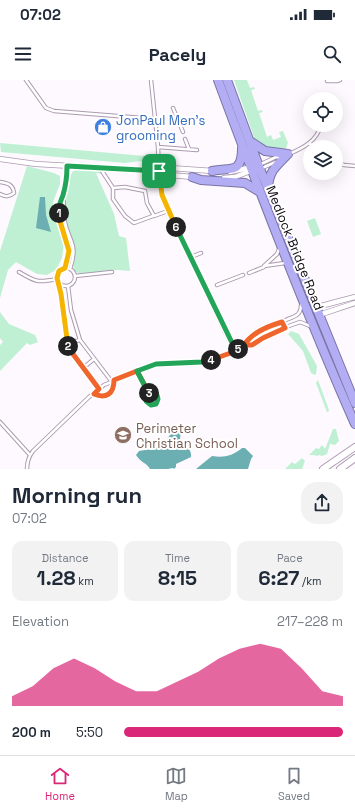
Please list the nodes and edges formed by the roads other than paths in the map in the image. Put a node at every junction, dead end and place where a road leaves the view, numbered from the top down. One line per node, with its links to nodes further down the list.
1 (26, 80): 8 (lane)
2 (151, 80): 8 (lane)
3 (218, 80): 12 (highway, Medlock Bridge Road)
4 (227, 80): 11 (highway, Medlock Bridge Road)
5 (340, 80): 6 (lane)
6 (327, 82)
7 (173, 108): 9 (lane)
8 (155, 119): 13 (lane)
9 (183, 132)
10 (185, 139): 15 (lane)
11 (249, 141): 17 (highway); 23 (highway, Medlock Bridge Road)
12 (242, 146): 23 (highway, Medlock Bridge Road); 25 (highway)
13 (158, 148): 15 (lane); 24 (lane)
14 (303, 148): 17 (lane)
15 (189, 149): 16 (lane)
16 (197, 150)
17 (284, 156): 23 (lane); 29 (highway)
18 (0, 160): 20 (street)
19 (343, 165): 21 (lane)
20 (67, 166): 22 (street); 32 (lane)
21 (355, 166)
22 (100, 168): 24 (street); 28 (lane)
23 (255, 168): 25 (street); 26 (street); 29 (highway, Medlock Bridge Road); 30 (highway, Medlock Bridge Road)
24 (162, 171): 25 (street); 26 (street); 33 (street)
25 (212, 171)
26 (192, 177): 30 (highway)
27 (0, 182): 31 (lane)
28 (113, 188): 34 (lane); 34 (lane)
29 (268, 189): 54 (highway, Medlock Bridge Road)
30 (260, 192): 35 (highway, Medlock Bridge Road)
31 (0, 194)
32 (63, 196): 40 (lane); 41 (lane)
33 (169, 211): 34 (lane); 37 (street)
34 (154, 216)
35 (280, 243): 38 (highway, Medlock Bridge Road); 38 (lane)
36 (202, 253): 37 (lane)
37 (191, 258): 61 (street)
38 (288, 262): 52 (highway, Medlock Bridge Road)
39 (264, 267): 44 (lane)
40 (65, 268): 41 (lane); 47 (lane)
41 (70, 270): 46 (lane)
42 (19, 272): 47 (lane)
43 (112, 272): 46 (lane)
44 (249, 272)
45 (243, 275): 49 (lane)
46 (75, 276): 50 (lane)
47 (57, 280): 48 (lane)
48 (59, 283): 50 (lane); 59 (lane)
49 (217, 285)
50 (68, 286): 58 (lane)
51 (355, 297): 54 (street)
52 (303, 299): 55 (lane); 56 (highway, Medlock Bridge Road)
53 (355, 303): 54 (street)
54 (318, 311): 69 (highway, Medlock Bridge Road)
55 (282, 322): 57 (lane); 60 (lane)
56 (314, 327): 57 (lane); 71 (highway, Medlock Bridge Road)
57 (285, 328): 60 (lane)
58 (80, 340): 59 (lane); 62 (lane)
59 (67, 343): 63 (lane)
60 (246, 345): 61 (lane)
61 (236, 351): 64 (lane)
62 (94, 359): 63 (lane); 65 (lane)
63 (83, 368): 66 (lane)
64 (137, 371): 65 (lane); 68 (lane)
65 (113, 381): 66 (lane); 67 (lane)
66 (99, 389): 67 (lane)
67 (94, 394): 73 (lane)
68 (149, 394): 68 (lane)
69 (355, 403)
70 (0, 422): 73 (lane)
71 (355, 424)
72 (355, 447): 76 (main road)
73 (30, 455): 75 (lane)
74 (355, 458): 77 (main road)
75 (27, 469)
76 (323, 469)
77 (340, 469)

